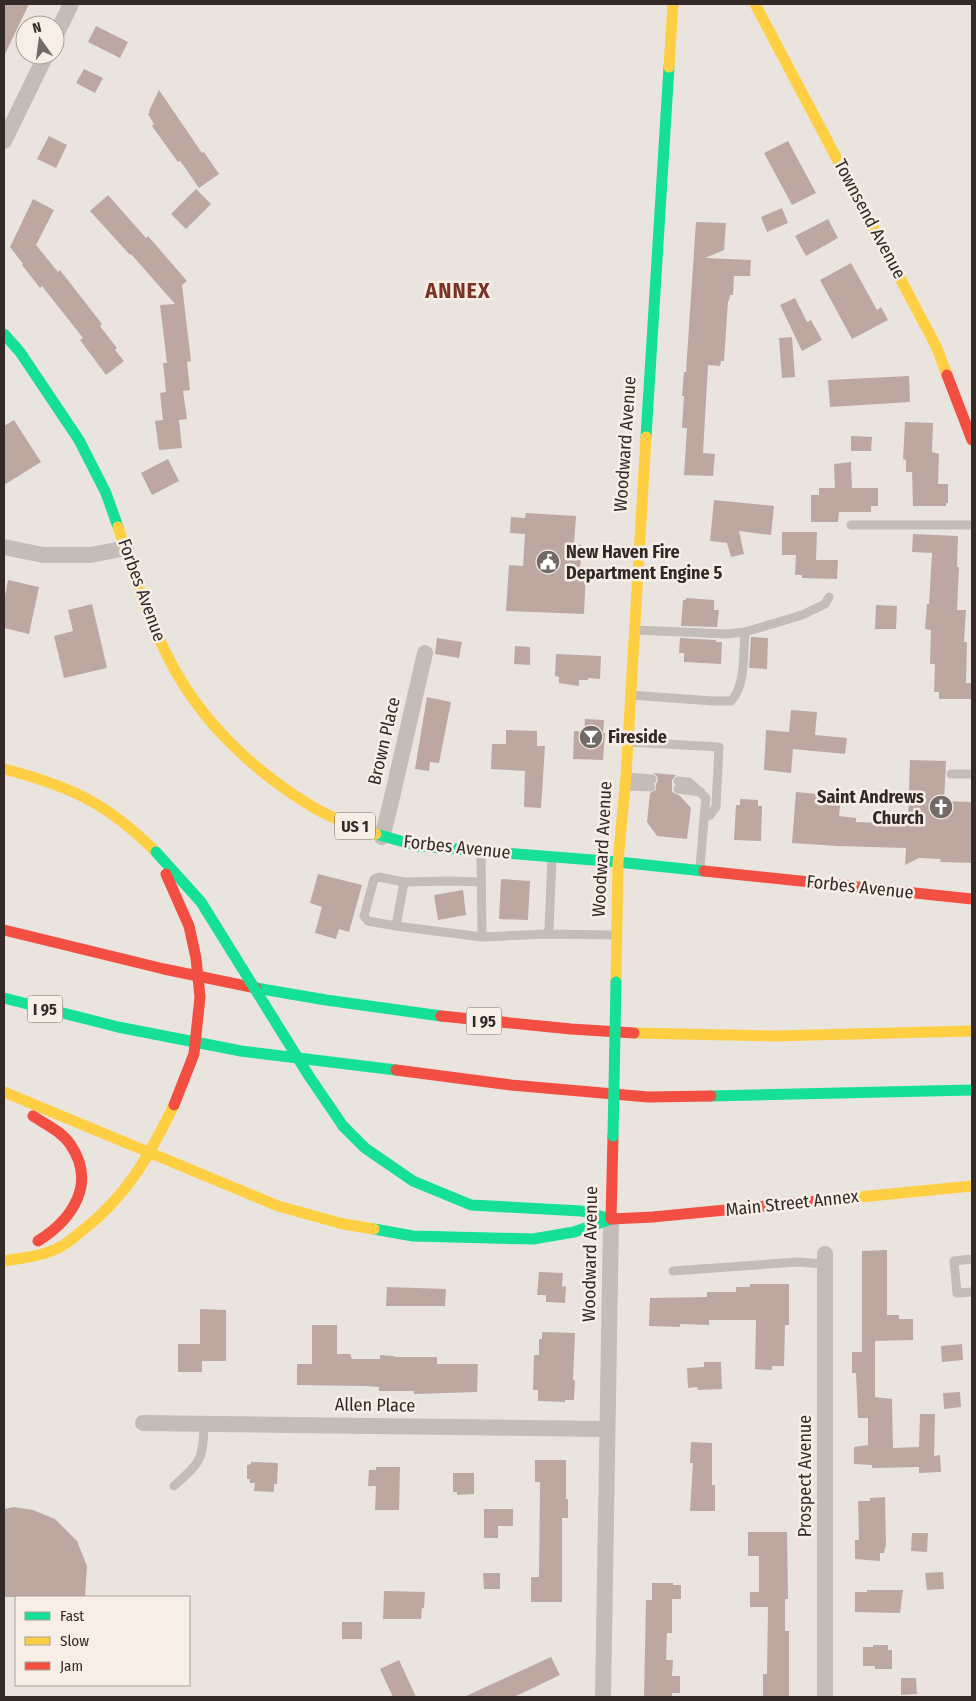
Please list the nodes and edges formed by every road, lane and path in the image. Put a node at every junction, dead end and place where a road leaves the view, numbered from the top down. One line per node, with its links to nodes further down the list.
1 (71, 4): 4 (street)
2 (673, 4): 14 (main road, Woodward Avenue)
3 (755, 4): 8 (main road, Townsend Avenue)
4 (65, 16)
5 (41, 65): 6 (street)
6 (4, 141)
7 (4, 334): 12 (main road, Forbes Avenue / US 1)
8 (972, 440)
9 (851, 525): 10 (lane)
10 (972, 525)
11 (4, 547): 12 (street)
12 (126, 548): 26 (main road, Forbes Avenue / US 1)
13 (829, 597): 15 (lane)
14 (634, 630): 15 (lane); 17 (main road, Woodward Avenue)
15 (745, 632): 17 (lane)
16 (425, 654): 26 (street, Brown Place)
17 (630, 695): 18 (main road, Woodward Avenue)
18 (627, 741): 22 (main road, Woodward Avenue); 25 (lane)
19 (4, 769): 28 (main road)
20 (951, 774): 21 (lane)
21 (972, 774)
22 (626, 781): 23 (lane); 30 (main road, Woodward Avenue)
23 (651, 783)
24 (678, 785): 25 (lane)
25 (704, 818): 31 (lane)
26 (382, 838): 27 (main road, Forbes Avenue / US 1)
27 (481, 850): 29 (main road, Forbes Avenue / US 1); 33 (lane)
28 (156, 852): 45 (main road, bridge); 47 (main road, bridge)
29 (552, 856): 30 (main road, Forbes Avenue / US 1); 37 (lane)
30 (618, 862): 31 (main road, Forbes Avenue / US 1); 38 (main road, Woodward Avenue)
31 (699, 870): 34 (main road, Forbes Avenue / US 1)
32 (404, 882): 33 (lane); 35 (lane); 35 (lane)
33 (481, 882): 39 (lane)
34 (972, 899)
35 (396, 926): 39 (lane)
36 (4, 930): 41 (main road, I 95)
37 (546, 934): 38 (lane); 39 (lane)
38 (617, 935): 47 (main road, Woodward Avenue, bridge)
39 (482, 937)
40 (4, 998): 42 (main road, I 95)
41 (972, 1031)
42 (972, 1090)
43 (4, 1092): 45 (main road)
44 (4, 1098): 48 (main road)
45 (150, 1153): 47 (main road); 51 (main road)
46 (972, 1186): 47 (main road, Main Street Annex)
47 (611, 1219): 56 (street, Woodward Avenue)
48 (4, 1256)
49 (825, 1259): 52 (lane); 59 (street, Prospect Avenue)
50 (972, 1259): 53 (lane)
51 (4, 1261)
52 (673, 1271)
53 (972, 1292)
54 (143, 1423): 55 (street, Allen Place)
55 (204, 1423): 56 (street, Allen Place); 57 (lane)
56 (606, 1429): 58 (street, Woodward Avenue)
57 (174, 1486)
58 (603, 1697)
59 (825, 1697)

